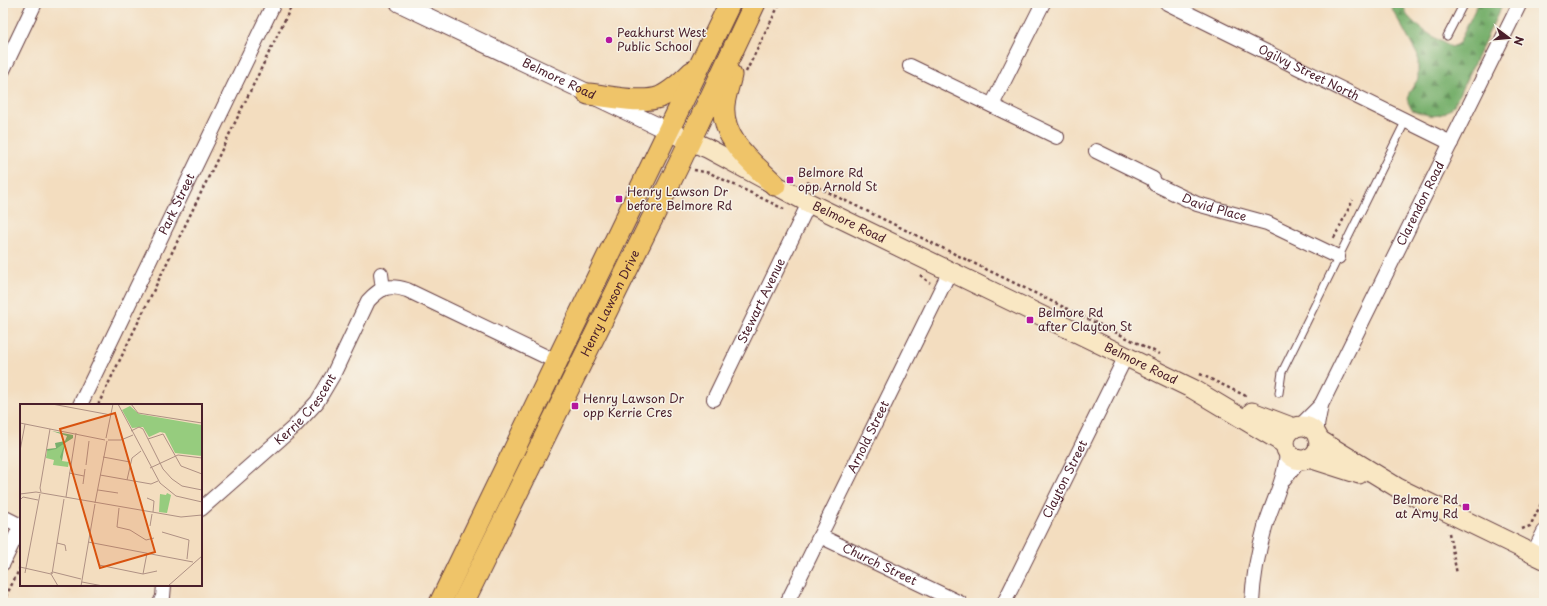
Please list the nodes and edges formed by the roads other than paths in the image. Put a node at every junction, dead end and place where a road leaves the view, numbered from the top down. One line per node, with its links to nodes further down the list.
1 (35, 3): 13 (street)
2 (274, 3): 32 (street, Park Street)
3 (399, 3): 14 (street, Belmore Road)
4 (730, 3): 11 (main road, Henry Lawson Drive)
5 (1043, 3): 15 (street)
6 (1167, 3): 16 (street, Ogilvy Street North)
7 (1464, 3): 10 (lane)
8 (1520, 3): 20 (street, Clarendon Road)
9 (751, 12): 19 (main road, Henry Lawson Drive); 22 (main road)
10 (1447, 36)
11 (699, 65): 14 (main road); 17 (main road, Henry Lawson Drive)
12 (910, 66): 15 (street)
13 (3, 70)
14 (588, 94): 17 (street, Belmore Road)
15 (992, 105): 18 (street)
16 (1406, 120): 20 (street, Ogilvy Street North); 24 (lane)
17 (668, 131): 19 (main road, Belmore Road); 29 (main road, Henry Lawson Drive)
18 (1057, 137)
19 (691, 140): 22 (main road, Belmore Road); 48 (main road, Henry Lawson Drive)
20 (1451, 142): 33 (street, Clarendon Road)
21 (1096, 150): 24 (street, David Place)
22 (775, 185): 23 (main road, Belmore Road)
23 (809, 203): 25 (main road, Belmore Road); 31 (street, Stewart Avenue)
24 (1338, 258): 30 (lane)
25 (950, 271): 28 (main road, Belmore Road); 42 (street, Arnold Street)
26 (381, 274): 27 (street)
27 (383, 289): 29 (street); 37 (street, Kerrie Crescent)
28 (1126, 356): 35 (main road, Belmore Road); 51 (street, Clayton Street)
29 (557, 362): 47 (main road, Henry Lawson Drive)
30 (1279, 393)
31 (714, 399)
32 (80, 404)
33 (1321, 405): 34 (street, Clarendon Road); 35 (street, Clarendon Road)
34 (1317, 437): 35 (main road); 36 (main road, Belmore Road)
35 (1296, 444): 36 (main road, Belmore Road); 52 (street, Clarendon Road)
36 (1398, 488): 43 (main road, Belmore Road)
37 (202, 508)
38 (3, 517): 39 (street)
39 (20, 526)
40 (20, 528): 44 (street)
41 (1544, 532): 43 (street)
42 (820, 536): 49 (street, Arnold Street); 50 (street, Church Street)
43 (1538, 557)
44 (3, 563)
45 (164, 586): 46 (street)
46 (160, 603)
47 (440, 603)
48 (463, 603)
49 (787, 603)
50 (960, 603)
51 (1004, 603)
52 (1252, 603)

